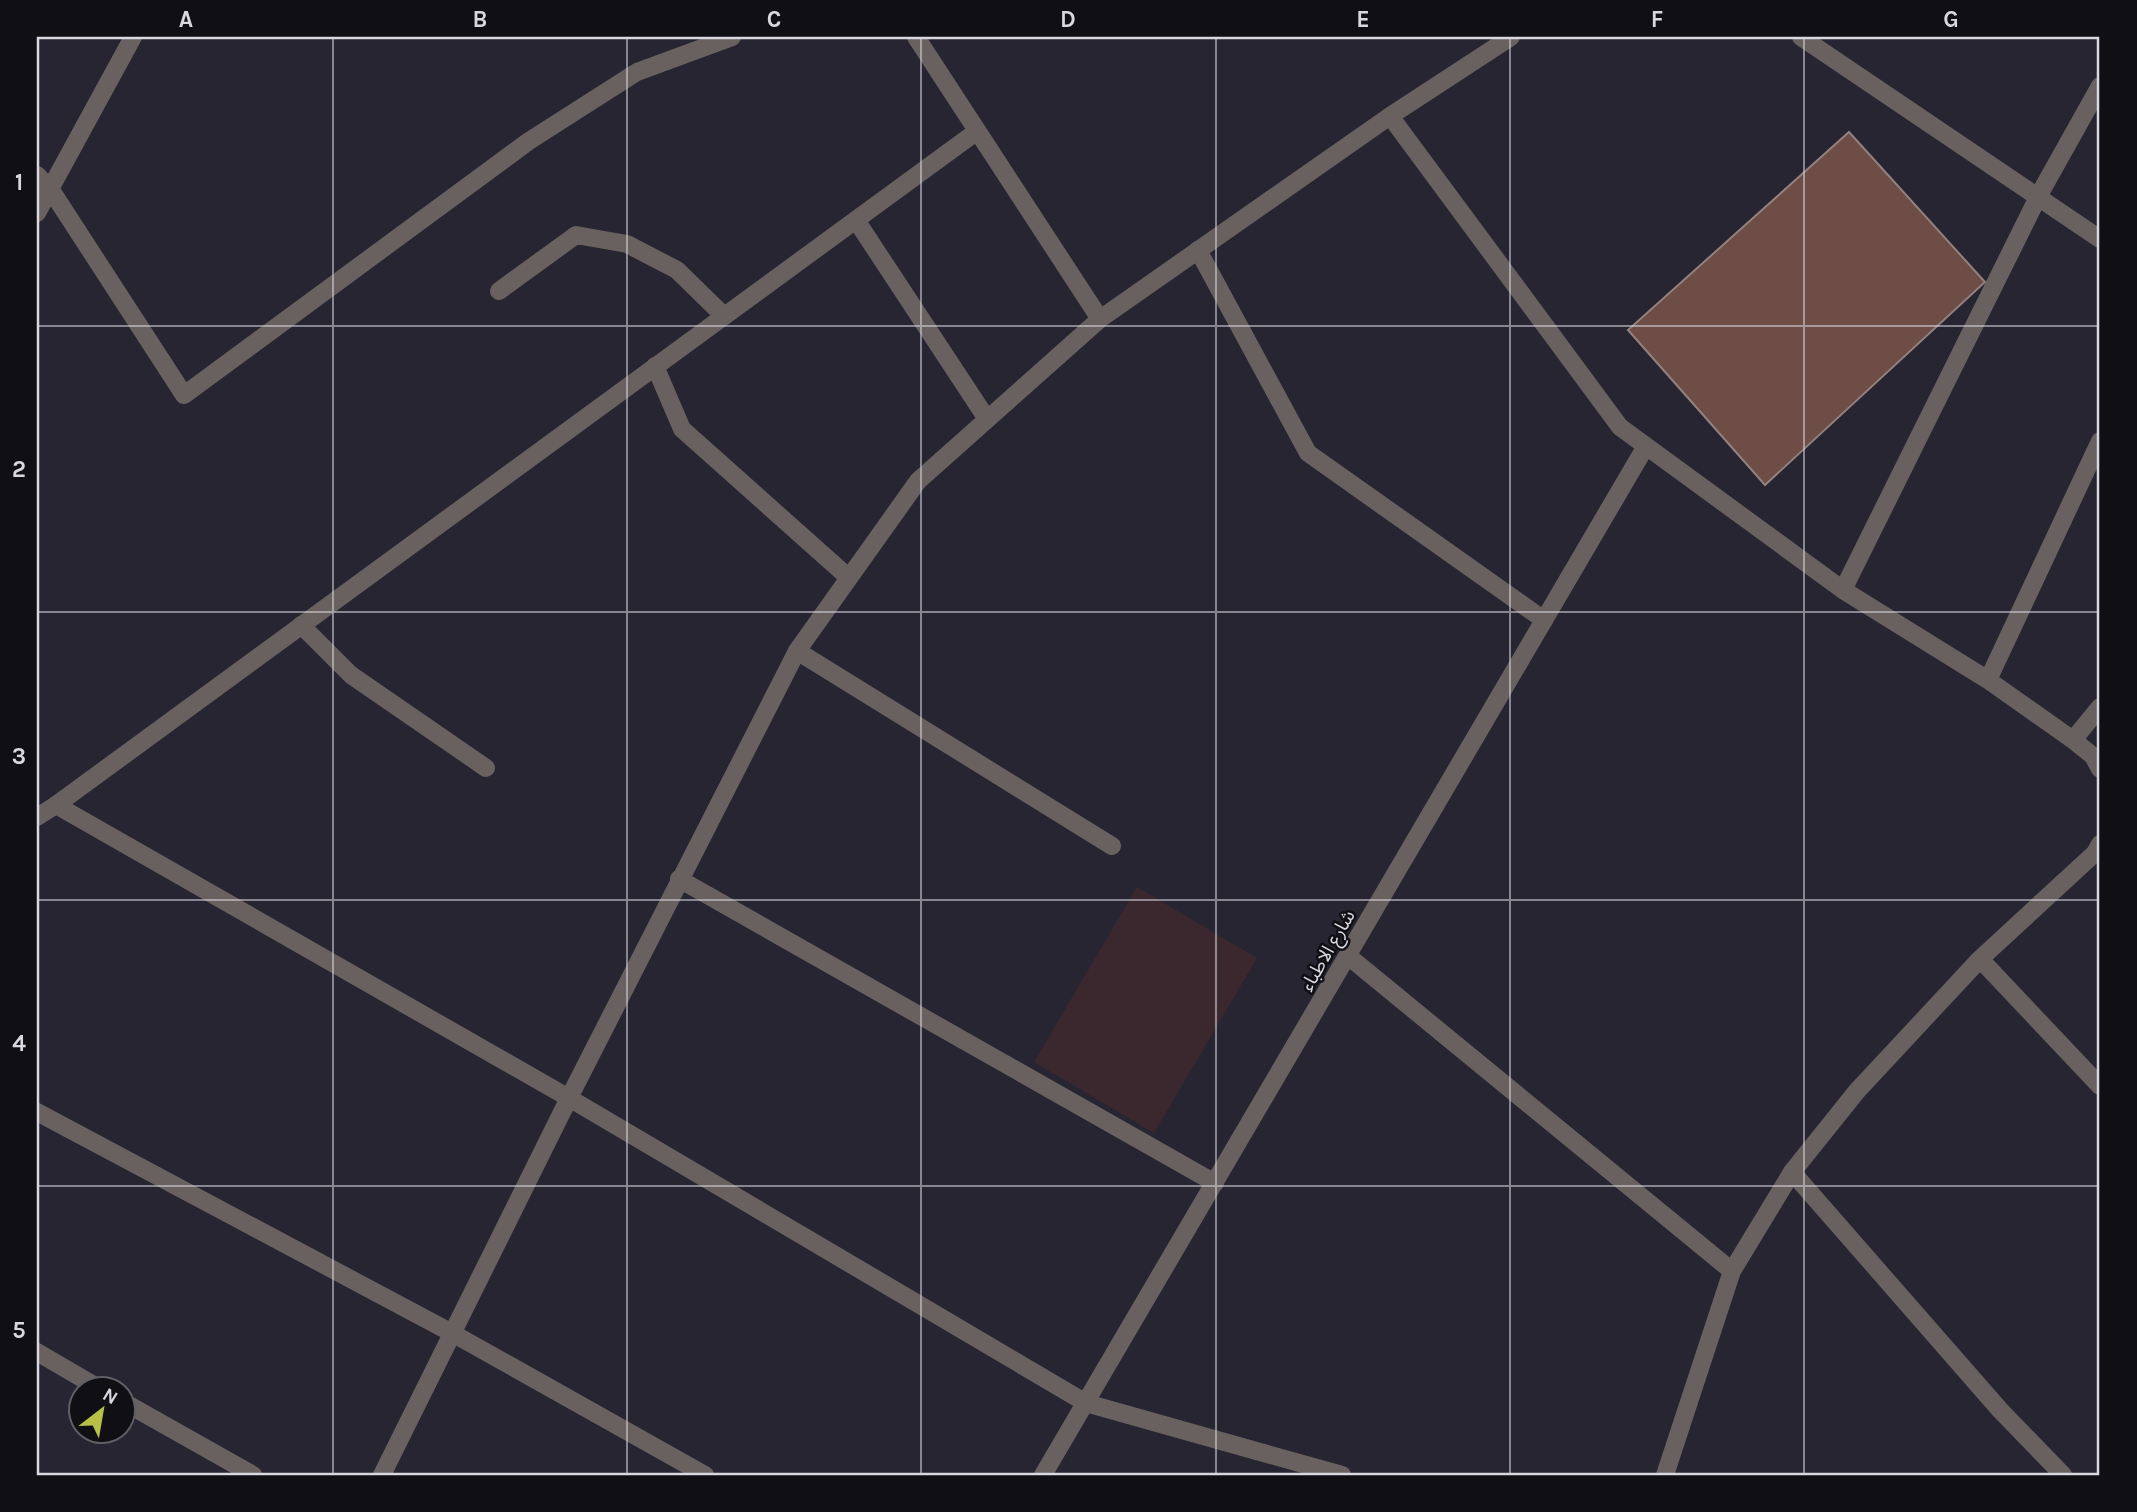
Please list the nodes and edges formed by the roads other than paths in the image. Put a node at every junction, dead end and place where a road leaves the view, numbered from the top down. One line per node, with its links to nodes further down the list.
1 (133, 37): 10 (street)
2 (732, 37): 10 (street)
3 (916, 37): 8 (street)
4 (1511, 37): 7 (street)
5 (1801, 37): 11 (street)
6 (2100, 86): 11 (street)
7 (1390, 116): 15 (street); 22 (street)
8 (976, 132): 13 (street); 18 (street)
9 (37, 175): 10 (street)
10 (51, 190): 12 (street)
11 (2039, 195): 14 (street); 24 (street)
12 (37, 213)
13 (856, 219): 17 (street); 20 (street)
14 (2100, 239)
15 (1198, 250): 18 (street); 25 (street)
16 (499, 291): 17 (street)
17 (724, 316): 19 (street)
18 (1100, 319): 20 (street)
19 (655, 366): 23 (street); 26 (street)
20 (986, 419): 23 (street)
21 (2100, 441): 28 (street)
22 (1646, 446): 24 (street); 25 (street, شارع الاطباء)
23 (848, 577): 27 (street)
24 (1843, 590): 28 (street)
25 (1544, 620): 37 (street, شارع الاطباء)
26 (301, 625): 31 (street); 33 (street)
27 (797, 651): 34 (street); 36 (street)
28 (1987, 680): 30 (street)
29 (2100, 707): 30 (street)
30 (2073, 740): 32 (street)
31 (486, 768)
32 (2100, 769)
33 (43, 811): 40 (street)
34 (1112, 846)
35 (2098, 851): 38 (street)
36 (679, 879): 40 (street); 43 (street)
37 (1348, 956): 43 (street, شارع الاطباء); 44 (street)
38 (1980, 959): 39 (street); 42 (street)
39 (2100, 1086)
40 (569, 1098): 45 (street); 48 (street)
41 (37, 1112): 45 (street)
42 (1792, 1172): 44 (street); 56 (street)
43 (1215, 1183): 48 (street, شارع الاطباء)
44 (1732, 1271): 55 (street)
45 (452, 1333): 51 (street); 52 (street)
46 (37, 1352): 47 (street)
47 (78, 1376)
48 (1086, 1403): 53 (street, شارع الاطباء); 54 (street)
49 (136, 1409): 50 (street)
50 (253, 1475)
51 (382, 1475)
52 (705, 1475)
53 (1043, 1475)
54 (1342, 1475)
55 (1665, 1475)
56 (2063, 1475)

